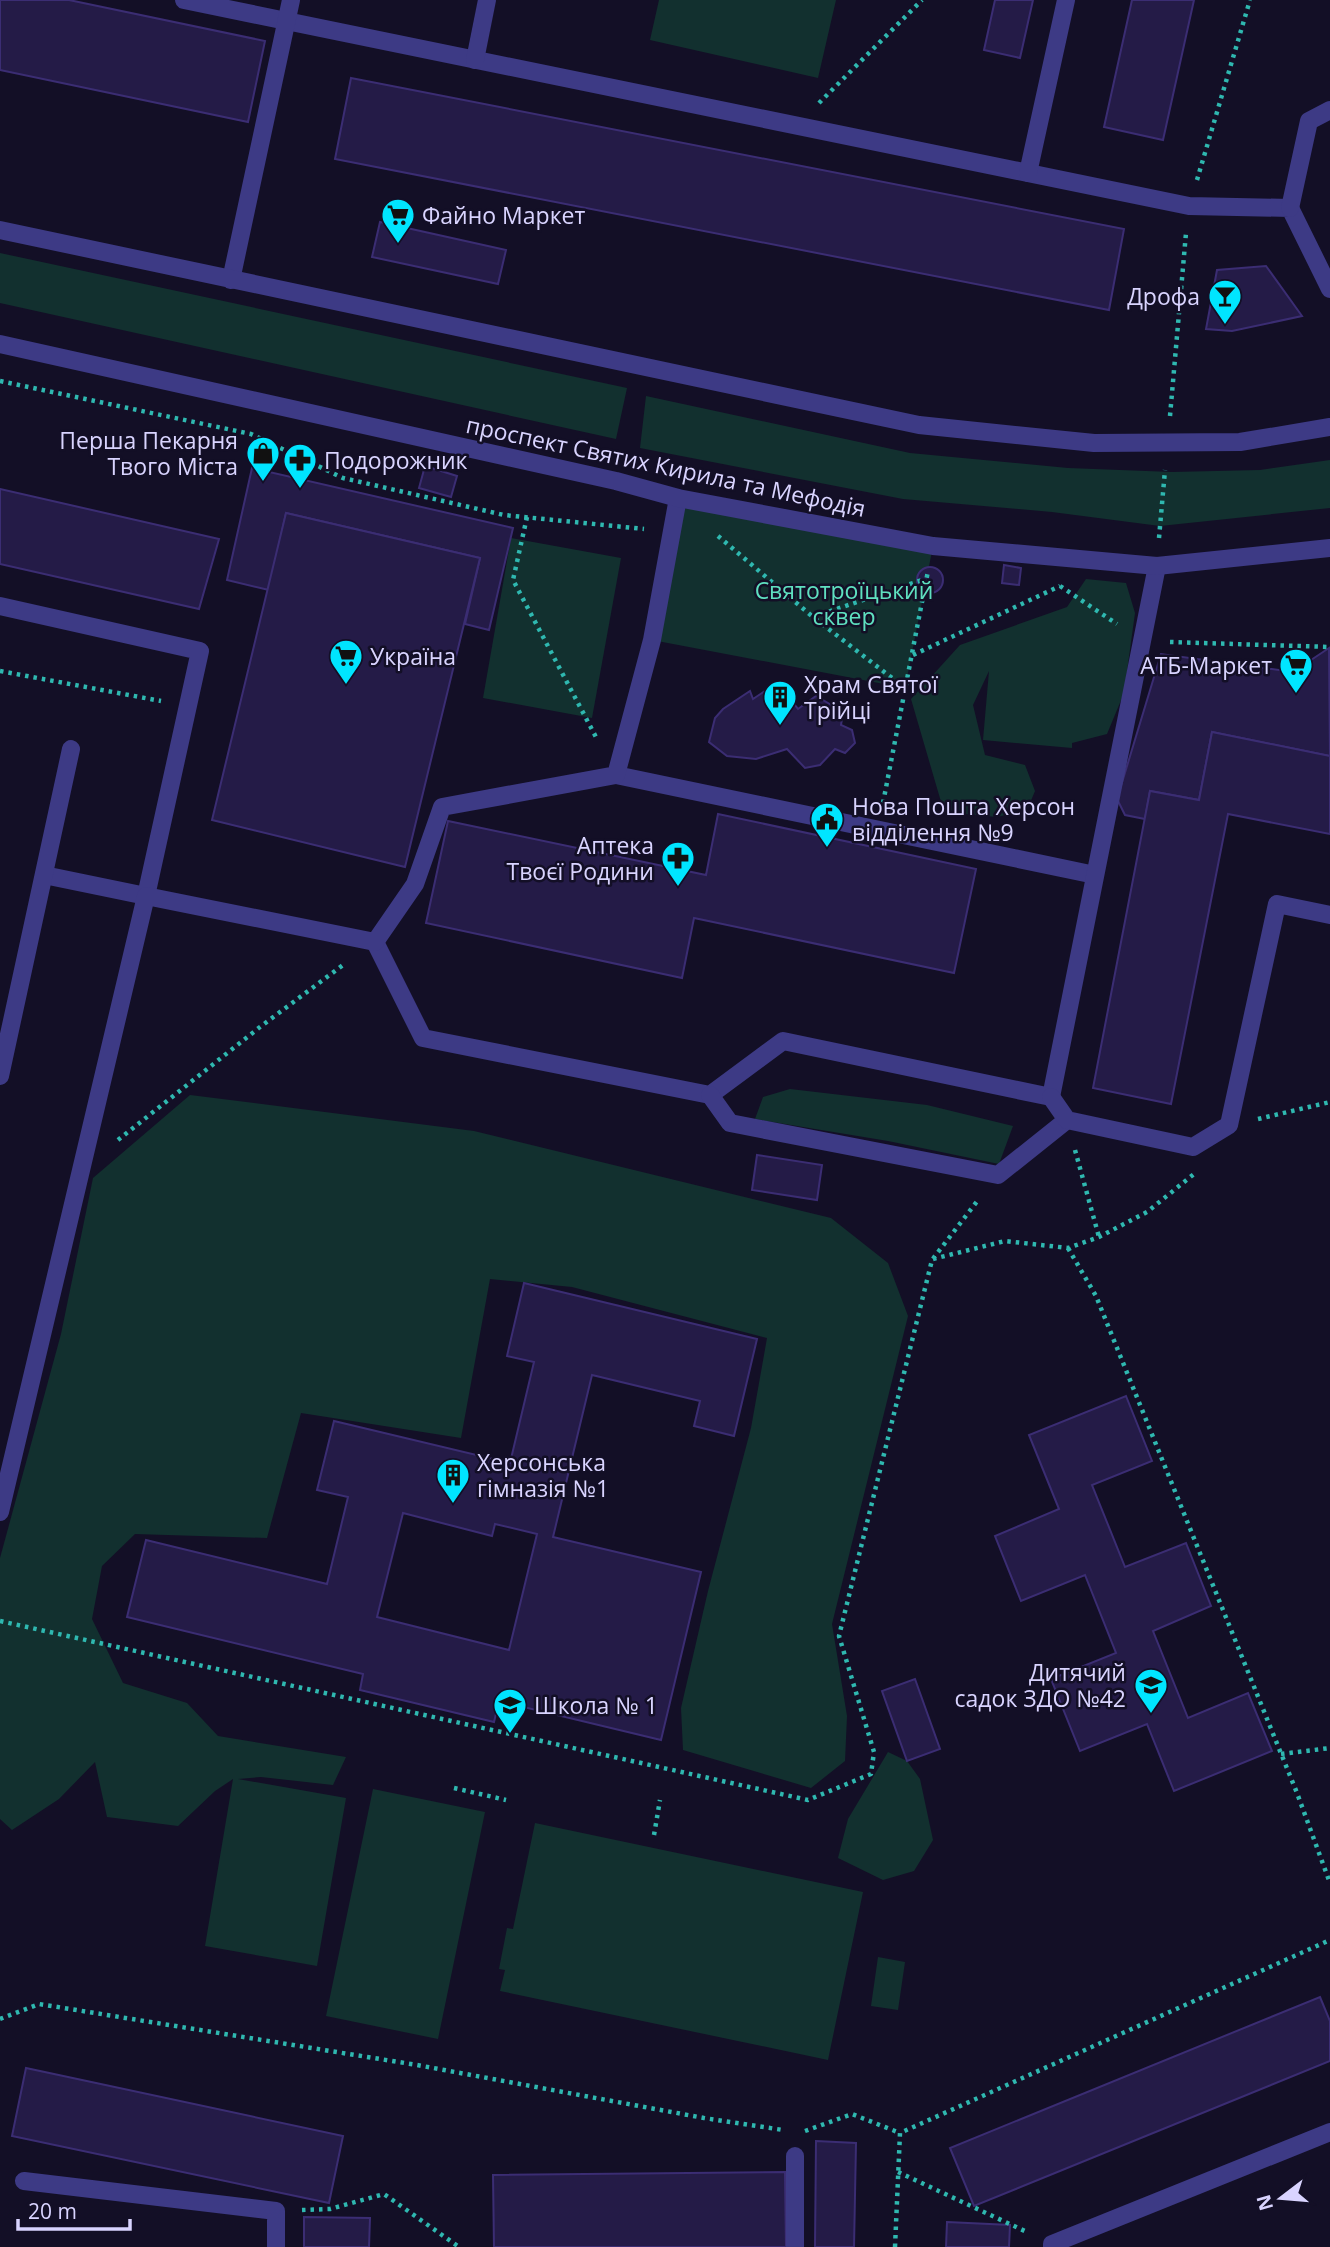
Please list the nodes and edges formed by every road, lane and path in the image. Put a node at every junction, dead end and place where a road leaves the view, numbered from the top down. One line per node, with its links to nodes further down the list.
1 (184, 0): 7 (street)
2 (291, 0): 7 (street)
3 (487, 0): 8 (street)
4 (922, 0): 10 (path)
5 (1066, 0): 11 (street)
6 (1250, 0): 12 (path)
7 (286, 21): 8 (street); 15 (street)
8 (475, 60): 10 (street)
9 (1330, 110): 13 (street)
10 (796, 126): 11 (street)
11 (1028, 173): 12 (street)
12 (1189, 206): 13 (street); 19 (path)
13 (1290, 208): 16 (street)
14 (0, 230): 15 (street)
15 (231, 280): 20 (street)
16 (1330, 289)
17 (0, 344): 22 (street, проспект Святих Кирила та Мефодія)
18 (0, 381): 23 (path)
19 (1169, 428)
20 (1330, 428)
21 (1165, 469): 27 (path)
22 (678, 498): 24 (street); 25 (street, проспект Святих Кирила та Мефодія)
23 (527, 517): 24 (path); 39 (path)
24 (672, 532): 31 (path); 39 (street)
25 (933, 547): 27 (street, проспект Святих Кирила та Мефодія); 28 (path)
26 (1330, 548): 27 (street, проспект Святих Кирила та Мефодія)
27 (1157, 566): 32 (street)
28 (926, 578): 31 (path); 34 (path)
29 (1060, 586): 34 (path)
30 (0, 606): 37 (street)
31 (813, 617): 36 (path)
32 (1142, 640): 33 (path); 42 (street)
33 (1330, 647)
34 (912, 655): 36 (path)
35 (0, 671): 37 (path)
36 (905, 688): 40 (path)
37 (187, 706): 43 (street)
38 (71, 749): 41 (street)
39 (616, 775): 40 (street); 45 (street)
40 (878, 830): 42 (street)
41 (44, 875): 43 (street); 46 (street)
42 (1095, 875): 48 (street)
43 (146, 896): 45 (street); 52 (street)
44 (1330, 915): 51 (street)
45 (374, 942): 47 (street); 52 (path)
46 (0, 1076)
47 (710, 1095): 48 (street); 54 (street)
48 (1051, 1097): 50 (street)
49 (1330, 1102): 51 (path)
50 (1067, 1120): 51 (street); 54 (street); 55 (path)
51 (1229, 1125)
52 (81, 1169): 58 (street)
53 (1195, 1173): 55 (path)
54 (998, 1175): 57 (path)
55 (1099, 1237): 56 (path)
56 (1068, 1248): 57 (path); 61 (path)
57 (932, 1259): 59 (path)
58 (0, 1512)
59 (0, 1621)
60 (1330, 1748): 61 (path)
61 (1281, 1754): 66 (path)
62 (454, 1788): 63 (path)
63 (506, 1800)
64 (660, 1800): 65 (path)
65 (653, 1835)
66 (1330, 1883)
67 (1330, 1940): 72 (path)
68 (0, 2019): 69 (path)
69 (786, 2131)
70 (1330, 2132): 77 (street)
71 (799, 2133): 72 (path)
72 (900, 2133): 74 (path)
73 (796, 2156): 80 (street)
74 (898, 2172): 77 (path); 81 (path)
75 (24, 2181): 76 (street)
76 (276, 2211): 78 (street); 79 (path)
77 (1052, 2245)
78 (276, 2247)
79 (459, 2247)
80 (795, 2247)
81 (895, 2247)

